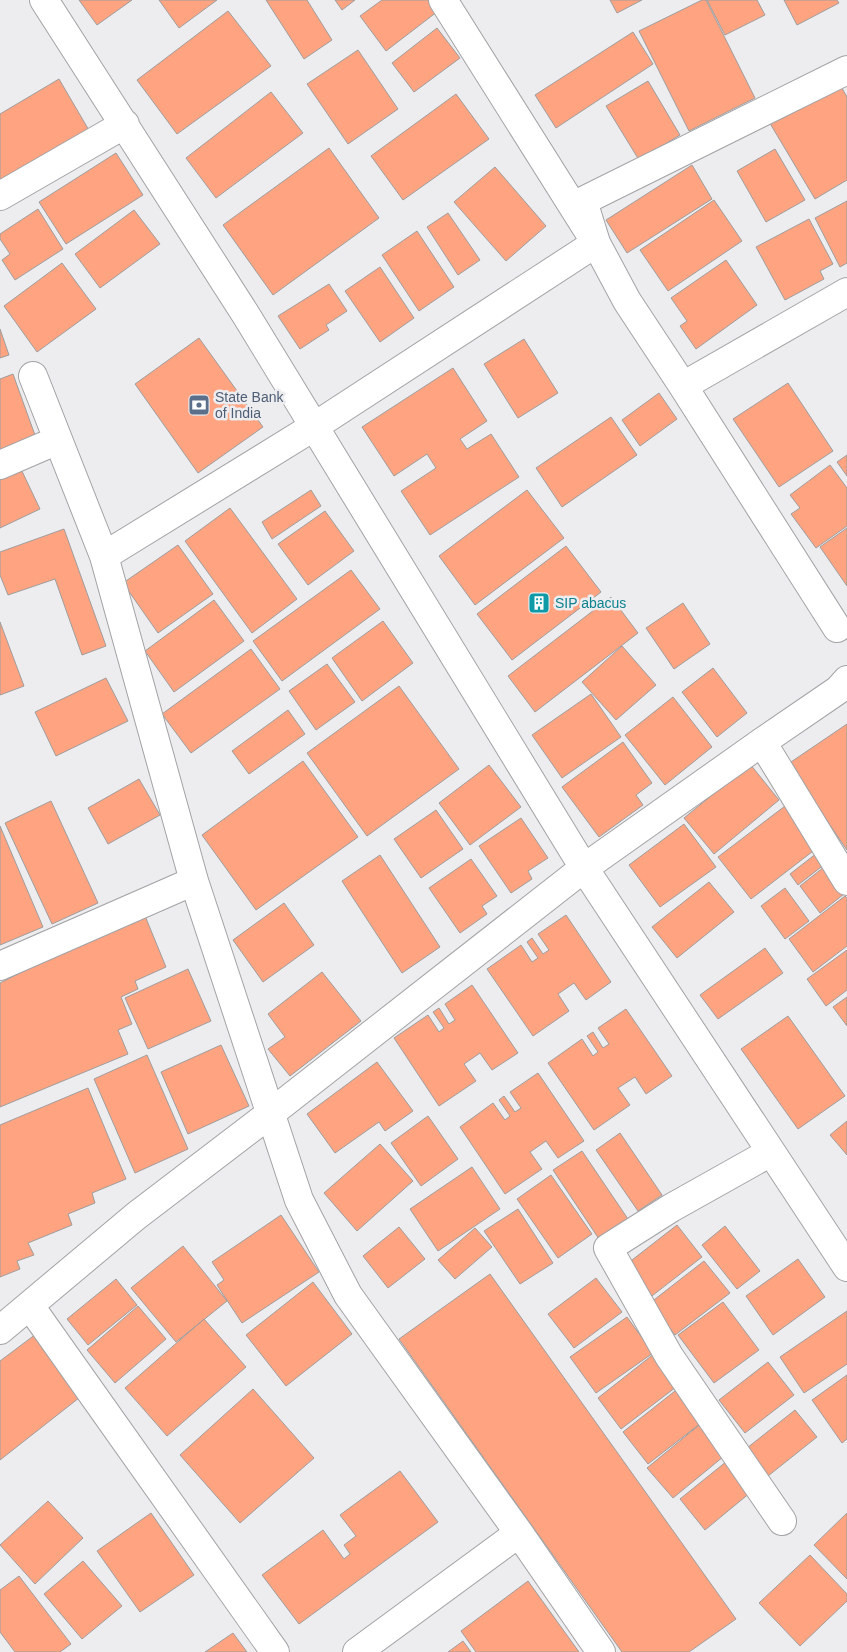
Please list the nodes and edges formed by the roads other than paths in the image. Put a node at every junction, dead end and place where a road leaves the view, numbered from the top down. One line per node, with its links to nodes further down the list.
1 (44, 0): 4 (street)
2 (443, 0): 6 (street)
3 (847, 70): 6 (street)
4 (125, 124): 5 (street); 10 (street)
5 (0, 196)
6 (596, 243): 9 (street); 10 (street)
7 (847, 292): 9 (street)
8 (33, 376): 11 (street)
9 (683, 386): 14 (street)
10 (315, 426): 13 (street); 17 (street)
11 (58, 440): 12 (street); 13 (street)
12 (0, 465)
13 (104, 556): 18 (street)
14 (844, 631)
15 (847, 680): 16 (street)
16 (762, 742): 17 (street); 19 (street)
17 (584, 868): 21 (street); 22 (street)
18 (194, 881): 20 (street); 21 (street)
19 (847, 881)
20 (0, 966)
21 (271, 1113): 24 (street); 27 (street)
22 (770, 1152): 23 (street); 26 (street)
23 (847, 1267)
24 (30, 1306): 25 (street); 28 (street)
25 (0, 1330)
26 (782, 1521)
27 (518, 1533): 29 (street); 30 (street)
28 (275, 1652)
29 (357, 1652)
30 (601, 1652)

